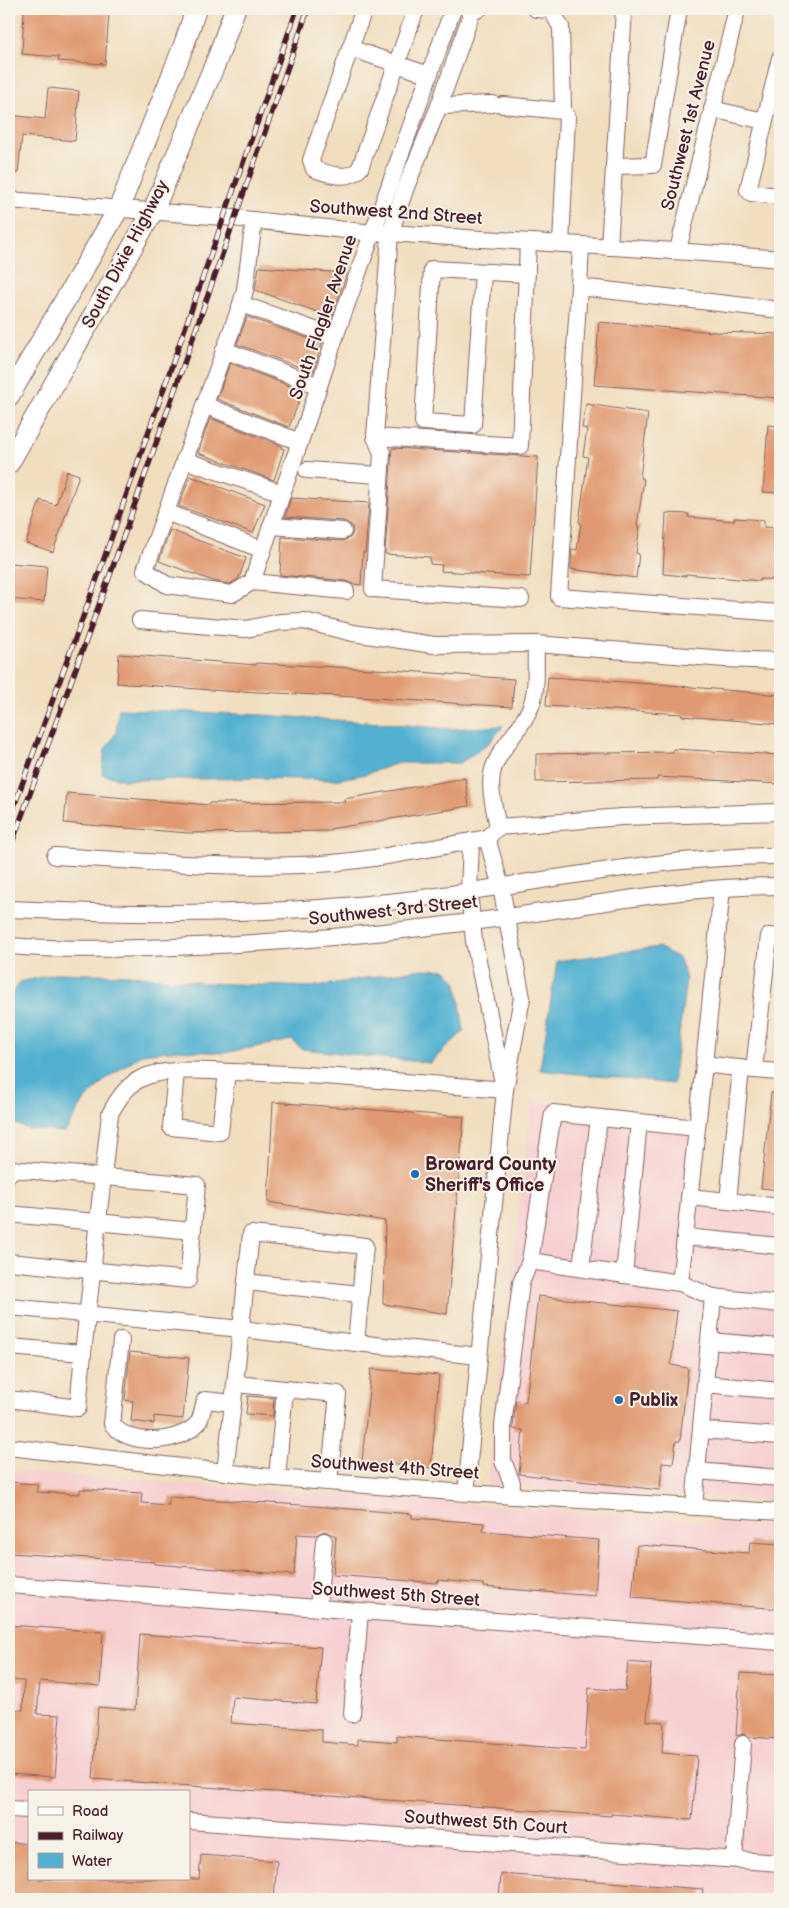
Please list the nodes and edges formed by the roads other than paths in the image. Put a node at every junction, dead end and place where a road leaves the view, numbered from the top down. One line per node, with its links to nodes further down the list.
1 (196, 9): 22 (main road, South Dixie Highway)
2 (235, 9): 23 (main road, South Dixie Highway)
3 (364, 9): 11 (street)
4 (416, 9): 13 (street)
5 (453, 9): 14 (street, South Flagler Avenue)
6 (479, 9): 15 (street)
7 (536, 9): 17 (street)
8 (624, 9): 19 (street)
9 (679, 9): 19 (street)
10 (737, 9): 16 (street, Southwest 1st Avenue)
11 (350, 48): 13 (street); 13 (street)
12 (780, 58): 18 (street)
13 (397, 64): 14 (street)
14 (429, 75): 25 (street, South Flagler Avenue)
15 (439, 106): 17 (street); 26 (street)
16 (712, 109): 18 (street); 31 (street, Southwest 1st Avenue)
17 (563, 111): 28 (street)
18 (764, 121): 20 (street)
19 (614, 166): 30 (street)
20 (780, 196)
21 (9, 200): 22 (street, Southwest 2nd Street)
22 (119, 208): 23 (street, Southwest 2nd Street); 41 (main road, South Dixie Highway)
23 (153, 211): 24 (street, Southwest 2nd Street); 46 (main road, South Dixie Highway)
24 (254, 220): 25 (street, Southwest 2nd Street); 36 (street)
25 (373, 233): 26 (street, Southwest 2nd Street); 38 (street, South Flagler Avenue)
26 (390, 233): 27 (street, Southwest 2nd Street); 43 (street)
27 (528, 242): 28 (street, Southwest 2nd Street); 34 (street)
28 (561, 244): 29 (street, Southwest 2nd Street)
29 (581, 246): 30 (street, Southwest 2nd Street); 35 (street)
30 (609, 247): 31 (street, Southwest 2nd Street)
31 (678, 250): 32 (street, Southwest 2nd Street)
32 (780, 259)
33 (483, 272): 33 (street); 34 (street)
34 (527, 274): 43 (street)
35 (578, 287): 37 (street); 57 (street)
36 (243, 297): 38 (street); 39 (street)
37 (780, 310)
38 (335, 337): 40 (street, South Flagler Avenue)
39 (224, 350): 40 (street); 42 (street)
40 (319, 386): 44 (street, South Flagler Avenue)
41 (9, 396)
42 (204, 405): 44 (street); 45 (street)
43 (375, 437): 48 (street)
44 (300, 442): 49 (street, South Flagler Avenue)
45 (184, 460): 49 (street); 50 (street)
46 (9, 463)
47 (307, 470): 48 (street)
48 (380, 475): 56 (street)
49 (282, 494): 51 (street, South Flagler Avenue)
50 (166, 512): 53 (street); 54 (street)
51 (271, 526): 52 (street); 53 (street, South Flagler Avenue)
52 (343, 531)
53 (263, 550): 54 (street, South Flagler Avenue)
54 (252, 582): 55 (street)
55 (346, 591)
56 (521, 599)
57 (780, 613)
58 (140, 620): 59 (street)
59 (536, 644): 60 (street); 62 (street)
60 (780, 661)
61 (780, 812): 62 (street)
62 (492, 832): 63 (street); 67 (street)
63 (471, 841): 64 (street); 69 (street)
64 (55, 856)
65 (780, 856): 67 (street, Southwest 3rd Street)
66 (780, 886): 68 (street, Southwest 3rd Street)
67 (501, 887): 69 (street, Southwest 3rd Street); 71 (street)
68 (722, 889): 71 (street, Southwest 3rd Street); 75 (street)
69 (469, 892): 70 (street, Southwest 3rd Street); 72 (street)
70 (9, 909)
71 (506, 917): 72 (street, Southwest 3rd Street); 80 (street)
72 (472, 922): 74 (street, Southwest 3rd Street); 80 (street)
73 (780, 937): 76 (street)
74 (9, 946)
75 (704, 1064): 76 (street); 83 (street)
76 (748, 1069): 79 (street); 87 (street)
77 (176, 1072): 78 (street); 78 (street); 85 (street)
78 (227, 1072): 80 (street)
79 (780, 1072)
80 (505, 1090): 113 (street)
81 (599, 1118): 82 (street); 94 (street); 96 (street)
82 (639, 1122): 83 (street); 98 (street)
83 (697, 1128): 86 (street)
84 (9, 1174): 85 (street)
85 (103, 1177): 90 (street); 91 (street)
86 (689, 1197): 87 (street); 92 (street)
87 (728, 1201): 88 (street)
88 (780, 1207)
89 (9, 1214): 90 (street)
90 (98, 1222): 91 (street); 97 (street)
91 (193, 1231): 97 (street)
92 (685, 1238): 93 (street); 100 (street)
93 (780, 1246)
94 (530, 1261): 96 (street); 129 (street)
95 (9, 1262): 97 (street)
96 (580, 1268): 98 (street)
97 (92, 1272): 105 (street)
98 (624, 1275): 100 (street)
99 (246, 1282): 101 (street); 101 (street); 106 (street)
100 (680, 1283): 102 (street)
101 (360, 1294): 109 (street)
102 (713, 1297): 103 (street); 108 (street)
103 (780, 1304)
104 (9, 1307): 105 (street)
105 (87, 1315): 106 (street); 112 (street)
106 (242, 1329): 109 (street); 114 (street)
107 (121, 1340): 119 (street)
108 (709, 1341): 111 (street); 115 (street)
109 (356, 1342): 113 (street)
110 (9, 1347): 112 (street)
111 (780, 1347)
112 (83, 1353): 118 (street)
113 (479, 1356): 128 (street)
114 (236, 1384): 116 (street); 119 (street)
115 (705, 1384): 117 (street); 120 (street)
116 (285, 1389): 125 (street); 127 (street)
117 (780, 1390)
118 (9, 1399)
119 (233, 1403): 124 (street)
120 (701, 1430): 121 (street); 123 (street)
121 (780, 1436)
122 (9, 1447): 124 (street, Southwest 4th Street)
123 (697, 1471): 126 (street); 130 (street)
124 (225, 1472): 125 (street, Southwest 4th Street)
125 (277, 1478): 127 (street, Southwest 4th Street)
126 (780, 1478)
127 (330, 1482): 128 (street, Southwest 4th Street)
128 (466, 1493): 129 (street, Southwest 4th Street)
129 (511, 1496): 130 (street, Southwest 4th Street)
130 (694, 1507): 131 (street, Southwest 4th Street)
131 (780, 1512)
132 (324, 1541): 134 (street)
133 (9, 1585): 134 (street, Southwest 5th Street)
134 (318, 1608): 135 (street, Southwest 5th Street)
135 (360, 1611): 136 (street, Southwest 5th Street); 137 (street)
136 (780, 1642)
137 (352, 1714)
138 (743, 1744): 142 (street)
139 (9, 1808): 140 (street)
140 (28, 1810)
141 (190, 1821): 142 (street, Southwest 5th Court)
142 (734, 1859): 143 (street, Southwest 5th Court)
143 (780, 1862)

